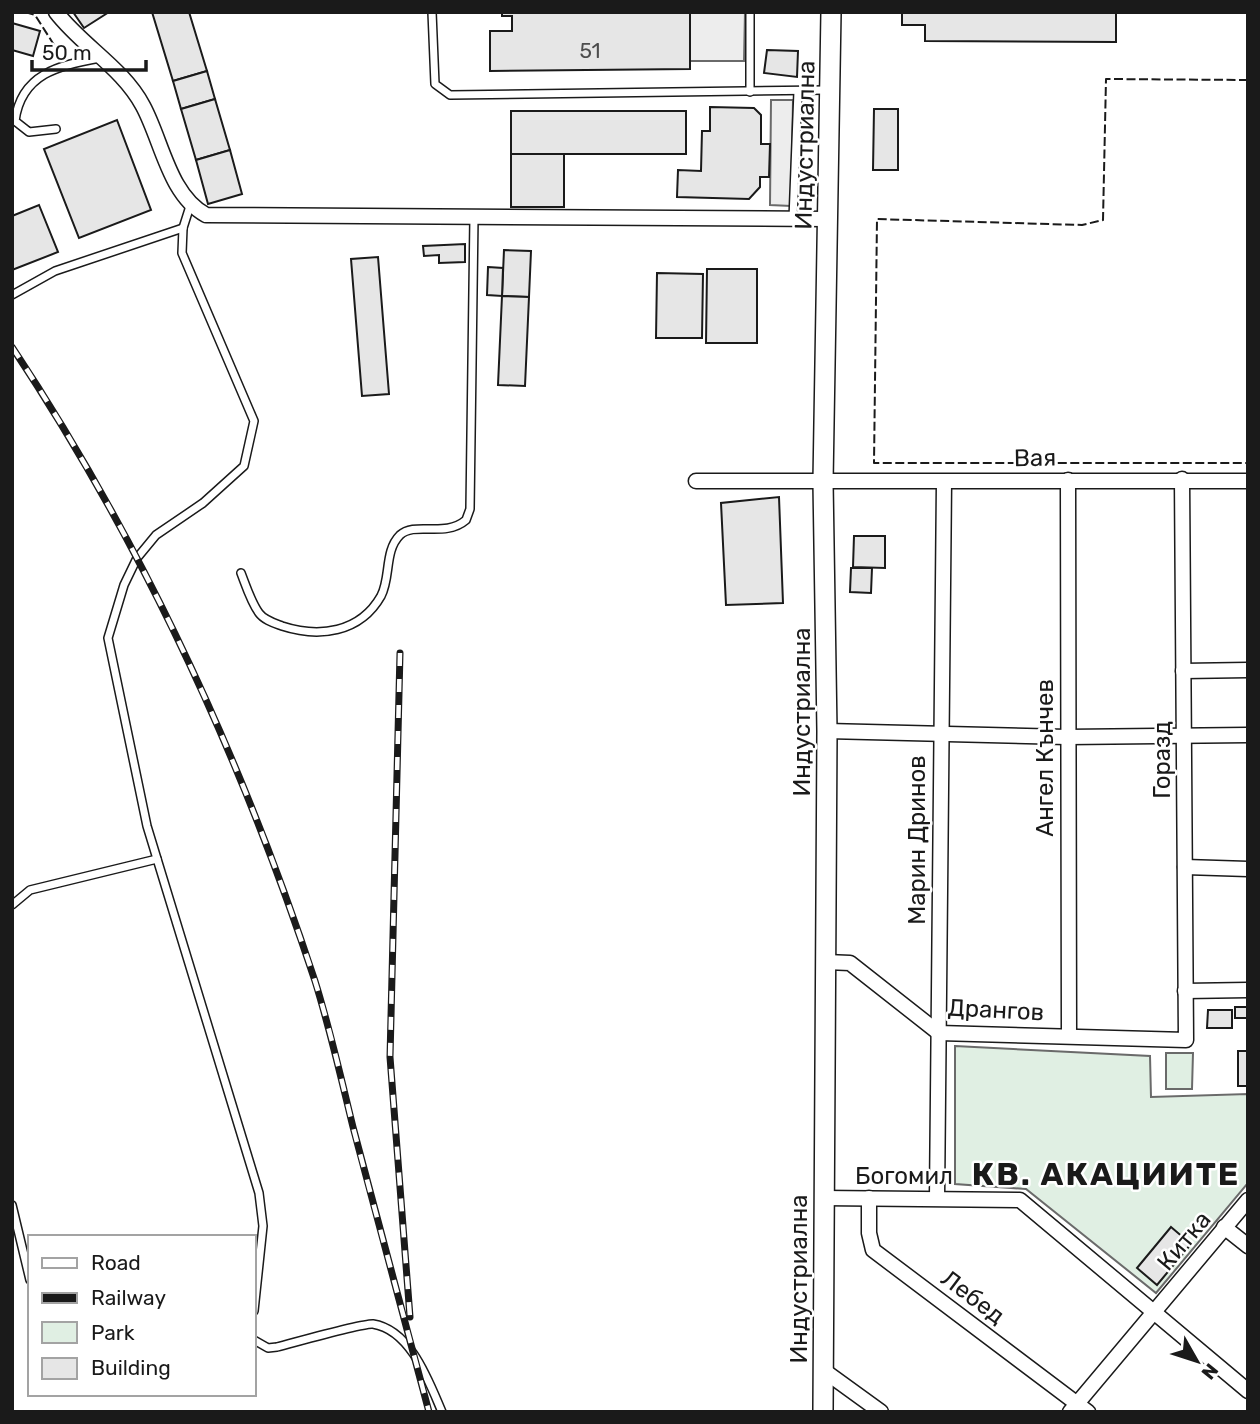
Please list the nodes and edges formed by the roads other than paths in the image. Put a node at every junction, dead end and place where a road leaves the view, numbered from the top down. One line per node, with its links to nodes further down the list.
1 (56, 12): 5 (street)
2 (432, 12): 8 (lane)
3 (750, 12): 8 (lane)
4 (831, 12): 6 (main road, Индустриална)
5 (101, 58): 9 (lane); 10 (street)
6 (830, 90): 7 (lane); 13 (main road, Индустриална)
7 (798, 91): 8 (lane); 12 (lane)
8 (750, 92)
9 (56, 129)
10 (190, 206): 11 (street); 14 (lane)
11 (474, 217): 12 (street); 22 (lane)
12 (793, 219): 13 (street)
13 (828, 219): 20 (main road, Индустриална)
14 (183, 228): 15 (lane); 30 (lane)
15 (12, 295)
16 (1182, 479): 17 (street, Вая); 19 (street, Вая); 24 (street, Горазд)
17 (1068, 480): 21 (street, Вая); 29 (street, Ангел Кънчев)
18 (696, 481): 20 (street, Вая)
19 (1248, 481)
20 (823, 482): 21 (street, Вая); 25 (main road, Индустриална)
21 (944, 482): 27 (street, Марин Дринов)
22 (241, 573)
23 (1248, 670): 24 (street)
24 (1184, 671): 26 (street, Горазд)
25 (827, 731): 27 (street); 34 (main road, Индустриална)
26 (1185, 734): 28 (street); 29 (street); 31 (street, Горазд)
27 (940, 735): 29 (street); 37 (street, Марин Дринов)
28 (1248, 735)
29 (1067, 737): 38 (street, Ангел Кънчев)
30 (157, 859): 33 (lane); 47 (lane)
31 (1185, 867): 32 (street); 36 (street, Горазд)
32 (1248, 869)
33 (12, 905)
34 (827, 962): 37 (street, Дрангов); 40 (main road, Индустриална)
35 (1248, 990): 36 (street)
36 (1185, 991): 39 (street, Горазд)
37 (939, 1033): 38 (street, Дрангов); 42 (street, Марин Дринов)
38 (1069, 1036): 39 (street, Дрангов)
39 (1185, 1040)
40 (824, 1198): 41 (street, Богомил); 51 (main road, Индустриална)
41 (869, 1198): 42 (street, Богомил); 53 (street, Лебед)
42 (937, 1198): 49 (street, Богомил)
43 (1248, 1200): 45 (street, Китка)
44 (12, 1205): 48 (lane)
45 (1224, 1227): 46 (street); 49 (street, Китка)
46 (1248, 1246)
47 (257, 1261)
48 (28, 1272)
49 (1156, 1311): 52 (street, Богомил); 53 (street, Китка)
50 (256, 1341): 54 (lane)
51 (823, 1370): 55 (main road, Индустриална); 56 (street)
52 (1248, 1391)
53 (1078, 1409)
54 (442, 1412)
55 (823, 1412)
56 (881, 1412)

